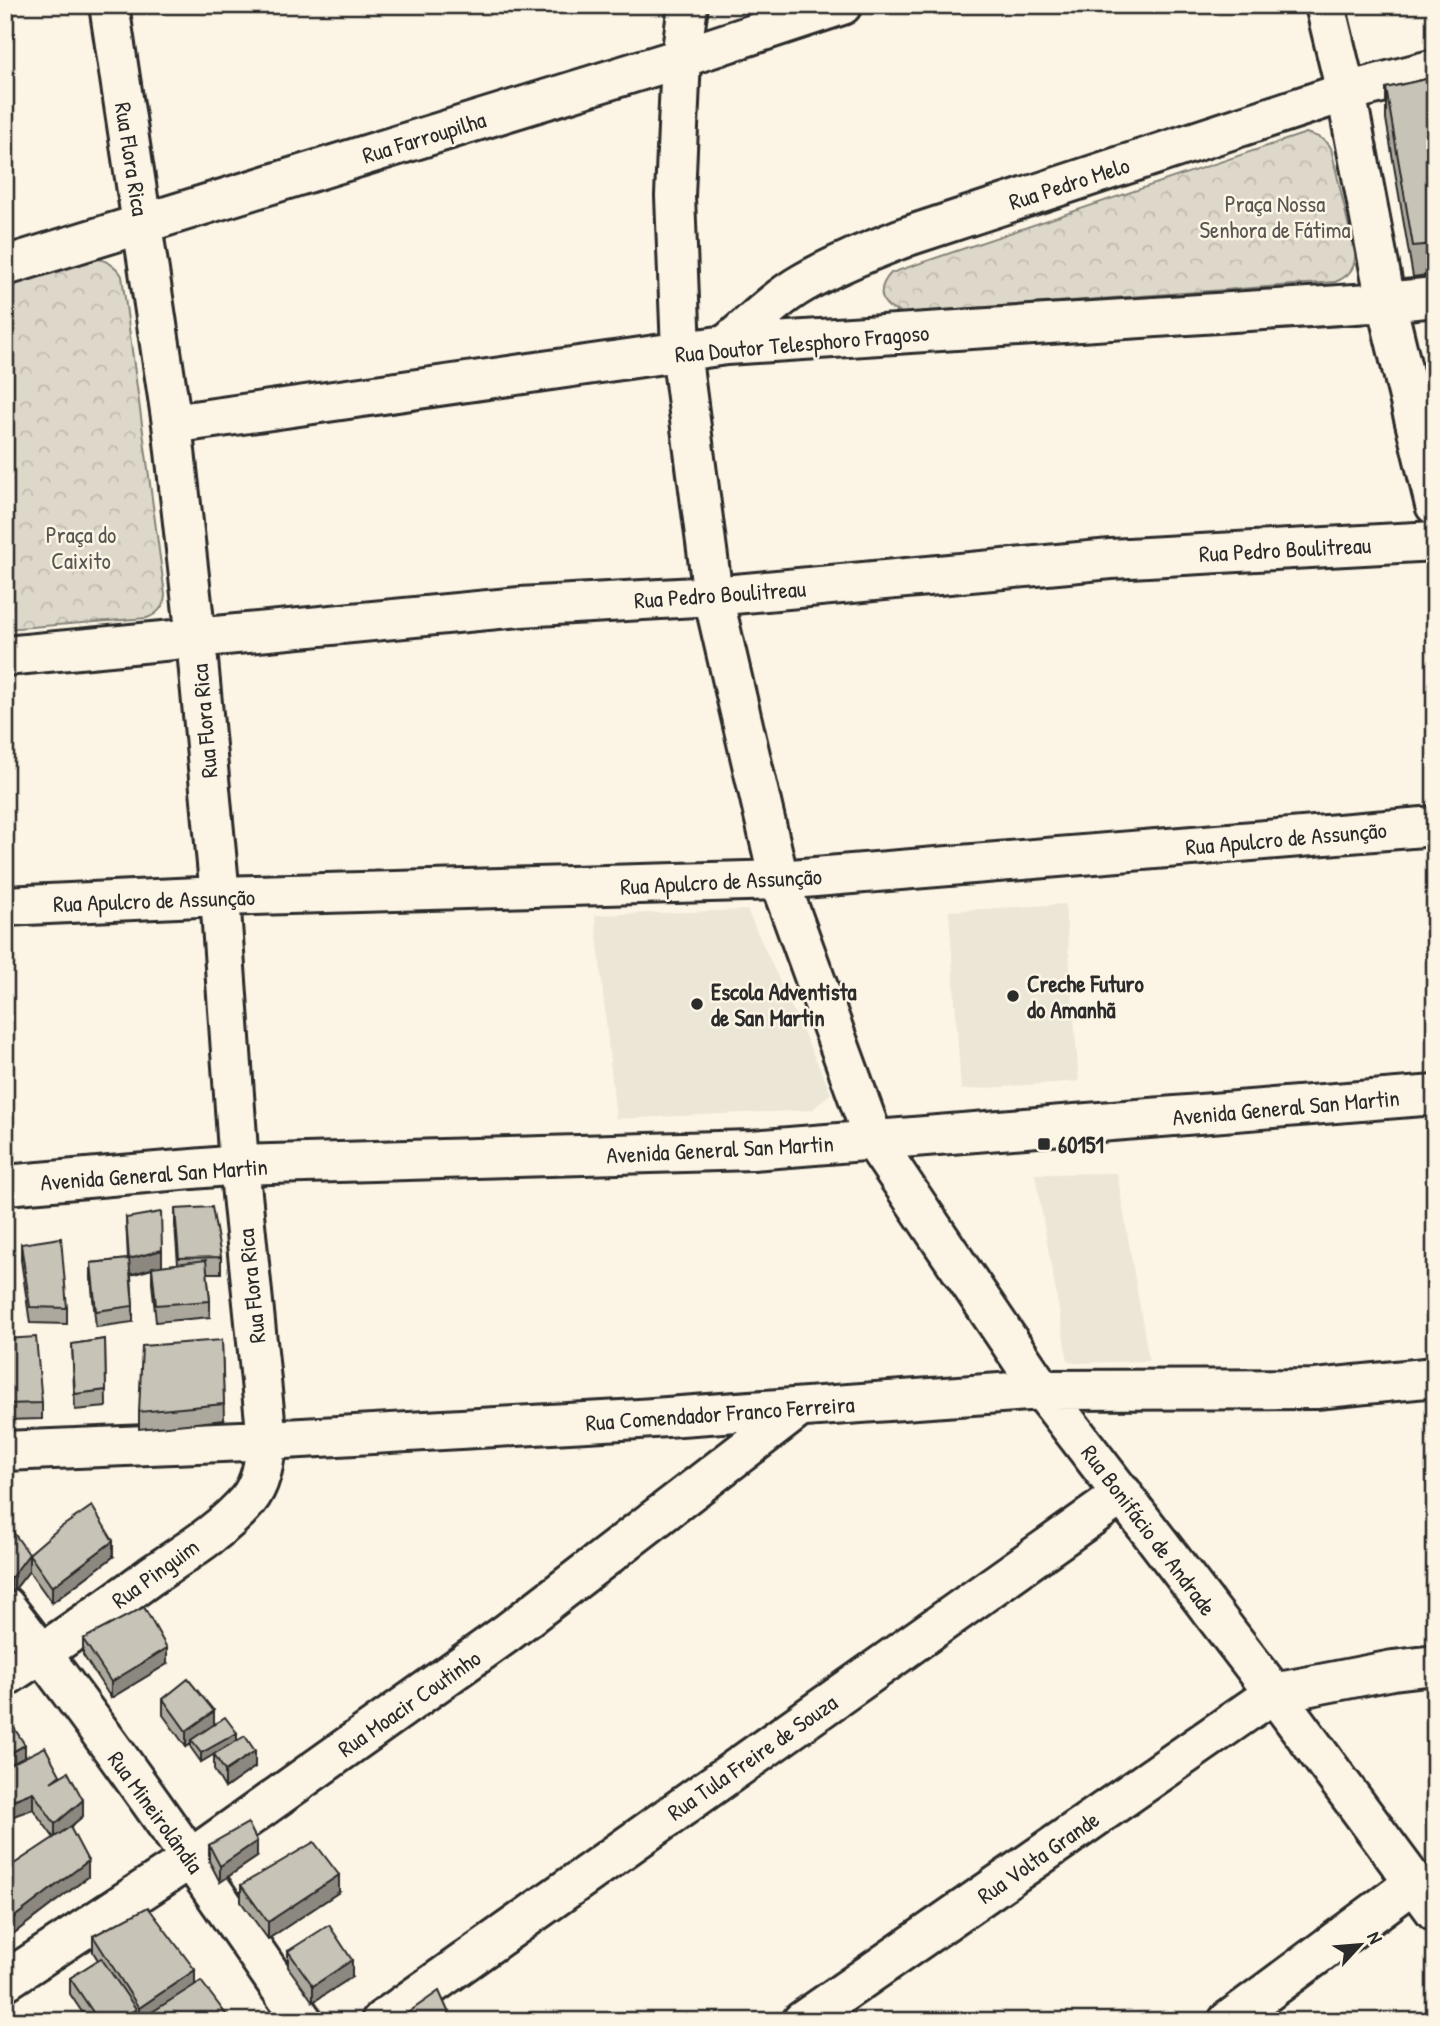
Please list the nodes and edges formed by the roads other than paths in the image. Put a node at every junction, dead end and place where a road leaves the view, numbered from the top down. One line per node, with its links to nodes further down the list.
1 (109, 5): 8 (street, Rua Flora Rica)
2 (688, 5): 5 (street, Rua Bonifácio de Andrade)
3 (842, 5): 5 (street, Rua Farroupilha)
4 (1325, 5): 7 (street)
5 (681, 58): 8 (street, Rua Farroupilha); 13 (street, Rua Bonifácio de Andrade)
6 (1435, 69): 7 (street, Rua Pedro Melo)
7 (1346, 92): 11 (street); 12 (street, Rua Pedro Melo)
8 (142, 223): 9 (street, Rua Farroupilha); 14 (street, Rua Flora Rica)
9 (5, 266)
10 (1435, 297): 11 (street, Rua Doutor Telesphoro Fragoso)
11 (1386, 302): 12 (street, Rua Doutor Telesphoro Fragoso); 15 (street)
12 (726, 345): 13 (street, Rua Doutor Telesphoro Fragoso)
13 (681, 351): 14 (street, Rua Doutor Telesphoro Fragoso); 17 (street, Rua Bonifácio de Andrade)
14 (172, 424): 18 (street, Rua Flora Rica)
15 (1435, 505)
16 (1435, 541): 17 (street, Rua Pedro Boulitreau)
17 (713, 596): 18 (street, Rua Pedro Boulitreau); 21 (street, Rua Bonifácio de Andrade)
18 (196, 639): 19 (street, Rua Pedro Boulitreau); 22 (street, Rua Flora Rica)
19 (5, 656)
20 (1435, 826): 21 (street, Rua Apulcro de Assunção)
21 (779, 880): 22 (street, Rua Apulcro de Assunção); 25 (street, Rua Bonifácio de Andrade)
22 (220, 896): 23 (street, Rua Apulcro de Assunção); 26 (street, Rua Flora Rica)
23 (5, 906)
24 (1435, 1095): 25 (street, Avenida General San Martin)
25 (874, 1141): 26 (street, Avenida General San Martin); 29 (street, Rua Bonifácio de Andrade)
26 (239, 1165): 27 (street, Avenida General San Martin); 31 (street, Rua Flora Rica)
27 (5, 1185)
28 (1435, 1377): 29 (street, Rua Comendador Franco Ferreira)
29 (1042, 1391): 30 (street, Rua Comendador Franco Ferreira); 33 (street, Rua Bonifácio de Andrade)
30 (799, 1408): 31 (street, Rua Comendador Franco Ferreira); 39 (street, Rua Moacir Coutinho)
31 (267, 1440): 32 (street, Rua Comendador Franco Ferreira); 35 (street, Rua Pinguim)
32 (5, 1451)
33 (1122, 1494): 38 (street, Rua Bonifácio de Andrade); 43 (street, Rua Tula Freire de Souza)
34 (5, 1606): 35 (street, Rua Mineirolândia)
35 (42, 1653): 37 (street, Rua Pinguim); 39 (street, Rua Mineirolândia)
36 (1435, 1665): 38 (street)
37 (5, 1677)
38 (1274, 1693): 40 (street, Rua Bonifácio de Andrade); 44 (street, Rua Volta Grande)
39 (190, 1859): 41 (street, Rua Moacir Coutinho); 42 (street, Rua Mineirolândia)
40 (1424, 1897): 45 (street)
41 (5, 1981)
42 (303, 2021)
43 (381, 2021)
44 (802, 2021)
45 (1228, 2021)

